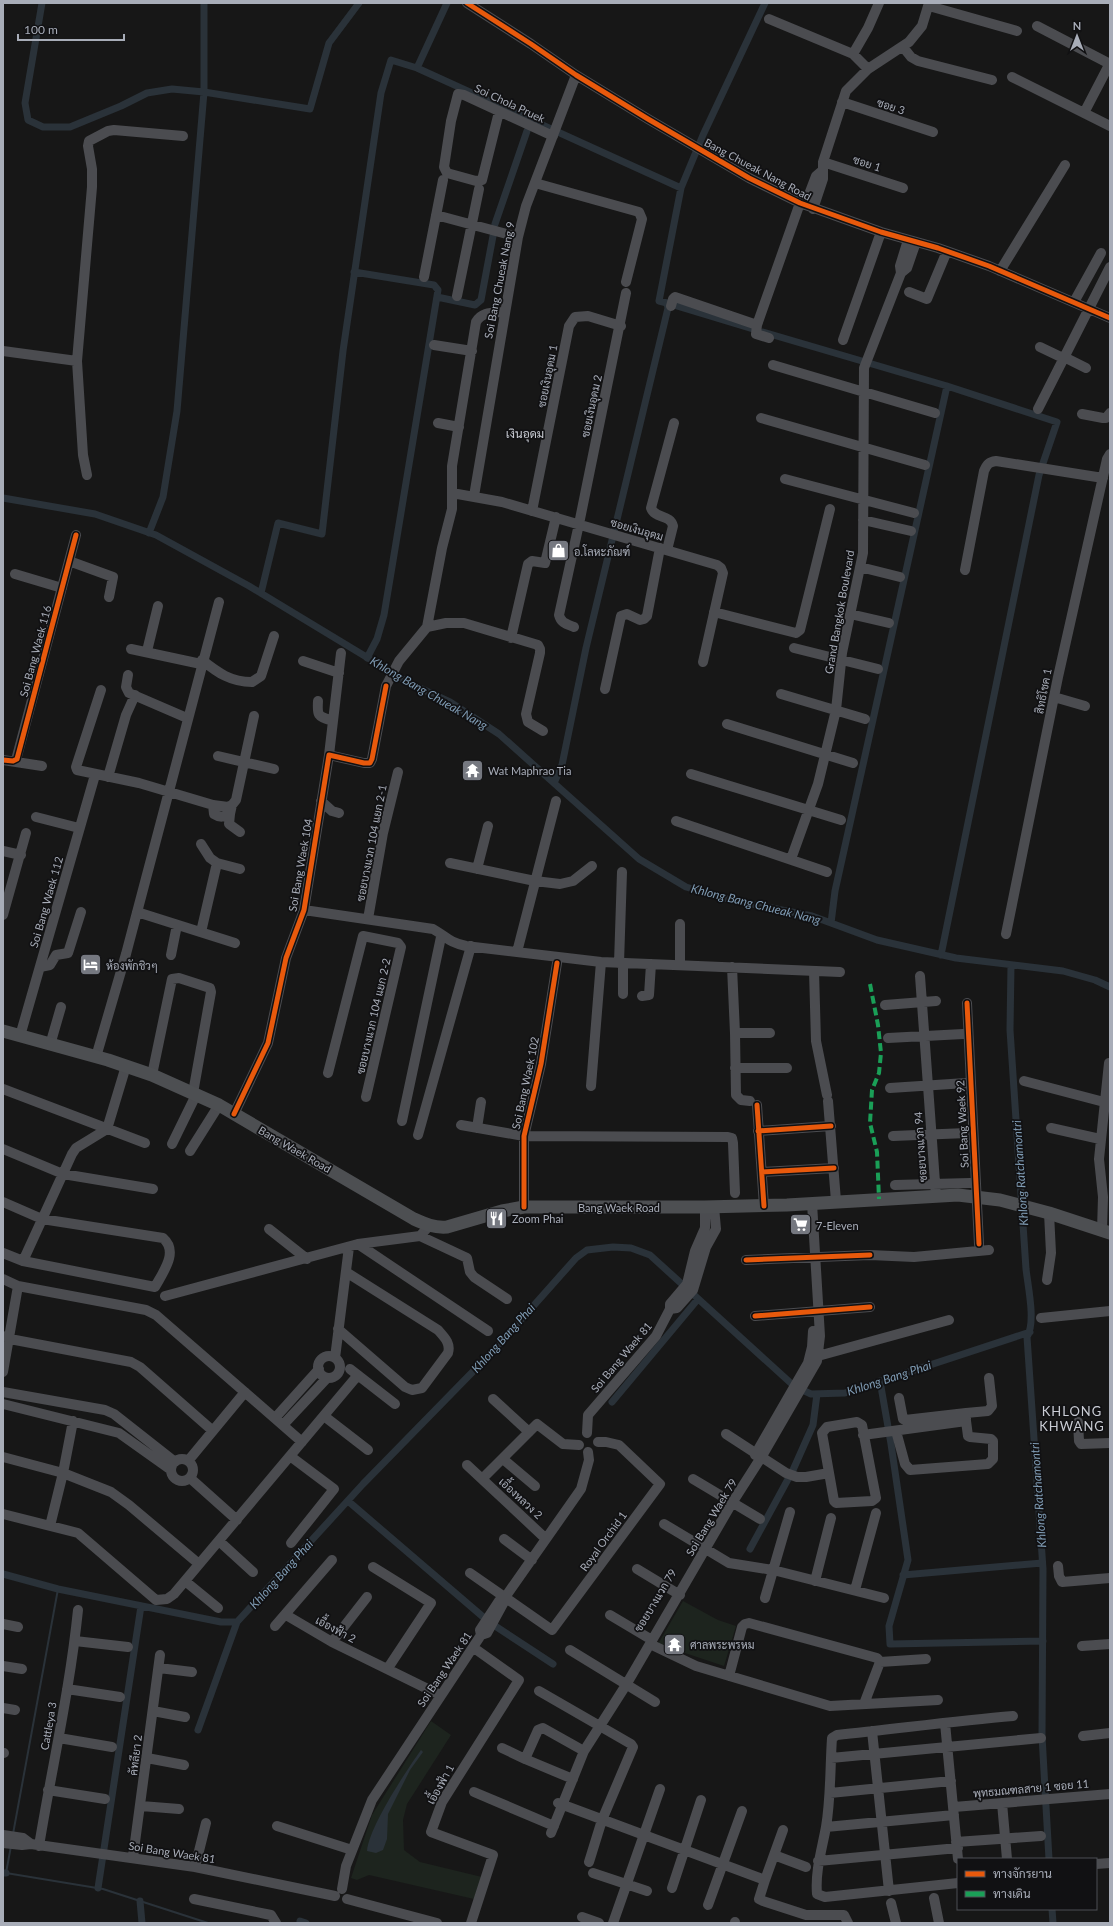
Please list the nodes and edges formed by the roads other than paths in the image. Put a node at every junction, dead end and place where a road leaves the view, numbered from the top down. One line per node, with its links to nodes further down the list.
1 (467, 3): 11 (street, Bang Chueak Nang Road)
2 (879, 3): 8 (street)
3 (929, 5): 6 (street); 7 (street)
4 (769, 19): 8 (street)
5 (1037, 26): 9 (street)
6 (1017, 30)
7 (903, 47): 10 (street); 13 (street)
8 (853, 54): 10 (street)
9 (1110, 64): 16 (street)
10 (868, 69): 14 (street)
11 (576, 76): 18 (street, Soi Bang Chueak Nang 9); 27 (street, Bang Chueak Nang Road)
12 (1012, 77): 16 (street)
13 (992, 80)
14 (842, 102): 19 (street, ซอย 3); 22 (street)
15 (499, 112): 15 (street, Soi Chola Pruek); 18 (street, Soi Chola Pruek)
16 (1084, 113): 17 (street)
17 (1110, 126)
18 (554, 131): 24 (street, Soi Bang Chueak Nang 9)
19 (933, 132)
20 (183, 136): 56 (street)
21 (1065, 165): 36 (street)
22 (823, 166): 25 (street, ซอย 1); 27 (street)
23 (443, 180): 28 (street)
24 (536, 182): 31 (street, Soi Bang Chueak Nang 9); 38 (street)
25 (903, 188)
26 (479, 189): 29 (street)
27 (806, 206): 30 (street, Bang Chueak Nang Road); 48 (street)
28 (436, 215): 29 (street); 37 (street)
29 (471, 224): 31 (street); 41 (street)
30 (881, 232): 32 (street, Bang Chueak Nang Road); 50 (street)
31 (518, 237): 45 (street, Soi Bang Chueak Nang 9)
32 (912, 241): 33 (street, Bang Chueak Nang Road); 59 (street, Grand Bangkok Boulevard)
33 (947, 251): 36 (street, Bang Chueak Nang Road); 39 (street)
34 (1101, 253): 43 (street)
35 (1110, 267): 44 (street)
36 (1000, 271): 43 (street, Bang Chueak Nang Road)
37 (424, 278)
38 (626, 282)
39 (909, 292)
40 (626, 293): 47 (street, ซอยเงินอุดม 2)
41 (457, 296)
42 (672, 302): 48 (street)
43 (1074, 302): 44 (street, Bang Chueak Nang Road)
44 (1088, 308): 46 (street, Bang Chueak Nang Road); 55 (street)
45 (505, 312): 54 (street); 75 (street, Soi Bang Chueak Nang 9)
46 (1110, 318)
47 (621, 326): 78 (street, ซอยเงินอุดม 1); 82 (street, ซอยเงินอุดม 2)
48 (757, 327): 49 (street)
49 (769, 338)
50 (843, 340)
51 (434, 345): 54 (street)
52 (1040, 347): 55 (street)
53 (3, 351): 56 (street)
54 (472, 351): 67 (street)
55 (1064, 358): 58 (street); 60 (street)
56 (77, 361): 71 (street)
57 (773, 365): 59 (street)
58 (1086, 368)
59 (864, 392): 61 (street); 68 (street, Grand Bangkok Boulevard)
60 (1038, 408)
61 (935, 413)
62 (1110, 413): 63 (street)
63 (1082, 414)
64 (762, 418): 68 (street)
65 (438, 423): 67 (street)
66 (674, 423): 85 (street)
67 (459, 427): 74 (street)
68 (864, 448): 70 (street); 76 (street, Grand Bangkok Boulevard)
69 (1110, 454): 72 (street, สิทธิโชค 1)
70 (925, 465)
71 (87, 475)
72 (1103, 478): 88 (street); 117 (street, สิทธิโชค 1)
73 (785, 479): 76 (street)
74 (452, 493): 75 (street, ซอยเงินอุดม); 98 (street)
75 (474, 496): 78 (street, ซอยเงินอุดม)
76 (863, 499): 79 (street); 81 (street, Grand Bangkok Boulevard)
77 (830, 509): 95 (street)
78 (532, 510): 80 (street, ซอยเงินอุดม)
79 (914, 512)
80 (556, 518): 82 (street, ซอยเงินอุดม); 101 (street)
81 (863, 520): 83 (street); 87 (street, Grand Bangkok Boulevard)
82 (579, 524): 85 (street, ซอยเงินอุดม); 99 (street, ซอยเงินอุดม 2)
83 (911, 531)
84 (76, 534): 86 (street, Soi Bang Waek 116)
85 (663, 549): 95 (street, ซอยเงินอุดม); 113 (street)
86 (69, 561): 91 (street, Soi Bang Waek 116); 92 (street)
87 (860, 567): 90 (street); 96 (street, Grand Bangkok Boulevard)
88 (965, 570)
89 (15, 574): 91 (street)
90 (900, 577)
91 (62, 588): 131 (street, Soi Bang Waek 116)
92 (109, 597)
93 (219, 602): 108 (street)
94 (158, 606): 104 (street)
95 (714, 612): 109 (street, ซอยเงินอุดม)
96 (850, 614): 97 (street); 106 (street, Grand Bangkok Boulevard)
97 (889, 623)
98 (427, 627): 101 (street); 127 (street)
99 (574, 627)
100 (274, 636): 108 (street)
101 (511, 638): 126 (street)
102 (794, 648): 106 (street)
103 (131, 649): 104 (street)
104 (147, 651): 108 (street)
105 (341, 653): 111 (street, Soi Bang Waek 104)
106 (842, 660): 110 (street); 120 (street, Grand Bangkok Boulevard)
107 (303, 661): 111 (street)
108 (202, 662): 122 (street)
109 (703, 662)
110 (878, 669)
111 (339, 673): 124 (street, Soi Bang Waek 104)
112 (128, 675): 116 (street)
113 (605, 689)
114 (101, 690): 138 (street)
115 (782, 694): 120 (street)
116 (134, 695): 122 (street); 139 (street)
117 (1054, 697): 119 (street); 173 (street, สิทธิโชค 1)
118 (318, 701): 124 (street)
119 (1085, 706)
120 (836, 710): 123 (street); 128 (street, Grand Bangkok Boulevard)
121 (254, 716): 132 (street)
122 (187, 718): 140 (street)
123 (865, 719)
124 (333, 721): 127 (street, Soi Bang Waek 104)
125 (727, 724): 128 (street)
126 (543, 730)
127 (329, 754): 141 (street, Soi Bang Waek 104)
128 (825, 754): 133 (street); 144 (street, Grand Bangkok Boulevard)
129 (218, 756): 132 (street)
130 (3, 760): 131 (street)
131 (16, 760): 134 (street)
132 (244, 763): 135 (street); 143 (street)
133 (853, 763)
134 (42, 766)
135 (274, 769)
136 (398, 772): 169 (street, ซอยบางแวก 104 แยก 2-1)
137 (690, 774): 144 (street)
138 (95, 775): 139 (street); 150 (street, Soi Bang Waek 112)
139 (108, 777): 140 (street)
140 (168, 791): 143 (street); 167 (street)
141 (321, 801): 145 (street); 165 (street, Soi Bang Waek 104)
142 (556, 801): 164 (street)
143 (231, 810): 151 (street)
144 (809, 810): 147 (street); 156 (street, Grand Bangkok Boulevard)
145 (339, 813)
146 (36, 817): 150 (street)
147 (841, 820)
148 (676, 821): 156 (street)
149 (488, 826): 161 (street)
150 (79, 828): 185 (street, Soi Bang Waek 112)
151 (240, 832)
152 (26, 833): 155 (street)
153 (201, 844): 157 (street)
154 (3, 851): 155 (street)
155 (21, 855): 168 (street)
156 (791, 859): 163 (street)
157 (217, 863): 160 (street); 172 (street)
158 (450, 863): 161 (street)
159 (592, 866): 164 (street)
160 (240, 869)
161 (477, 869): 164 (street)
162 (622, 872): 182 (street)
163 (827, 872)
164 (535, 881): 178 (street)
165 (304, 910): 169 (street); 223 (street, Soi Bang Waek 104)
166 (81, 912): 185 (street)
167 (137, 912): 171 (street); 205 (street)
168 (3, 914)
169 (372, 920): 174 (street); 175 (street)
170 (680, 924): 184 (street)
171 (177, 925): 172 (street); 179 (street)
172 (201, 932): 176 (street)
173 (1006, 934)
174 (373, 937): 210 (street); 219 (street, ซอยบางแวก 104 แยก 2-2)
175 (441, 937): 177 (street); 224 (street)
176 (235, 943)
177 (471, 946): 178 (street); 232 (street)
178 (517, 952): 180 (street)
179 (172, 955)
180 (601, 962): 182 (street); 214 (street)
181 (556, 963): 234 (street, Soi Bang Waek 102)
182 (621, 963): 183 (street); 190 (street)
183 (651, 964): 184 (street); 191 (street)
184 (680, 965): 186 (street)
185 (40, 967): 201 (street, Soi Bang Waek 112)
186 (732, 967): 187 (street); 198 (street)
187 (814, 972): 188 (street); 226 (street)
188 (840, 972)
189 (920, 976): 193 (street, ซอยบางแวก 94)
190 (622, 994)
191 (642, 996)
192 (936, 1001): 193 (street)
193 (922, 1002): 195 (street); 202 (street, ซอยบางแวก 94)
194 (967, 1003): 249 (street, Soi Bang Waek 92)
195 (885, 1005)
196 (61, 1007): 204 (street)
197 (3, 1031): 201 (main road, Bang Waek Road)
198 (735, 1033): 199 (street); 208 (street)
199 (770, 1033)
200 (963, 1034): 202 (street)
201 (20, 1036): 204 (main road, Bang Waek Road)
202 (925, 1037): 203 (street); 215 (street, ซอยบางแวก 94)
203 (888, 1038)
204 (50, 1045): 205 (main road, Bang Waek Road)
205 (96, 1057): 207 (main road, Bang Waek Road)
206 (1109, 1063): 221 (street)
207 (126, 1066): 211 (main road, Bang Waek Road); 229 (street)
208 (735, 1068): 209 (street); 230 (street)
209 (787, 1068)
210 (328, 1073)
211 (152, 1075): 218 (main road, Bang Waek Road); 218 (street)
212 (1024, 1081): 221 (street)
213 (966, 1083): 215 (street)
214 (591, 1086)
215 (928, 1086): 216 (street); 233 (street, ซอยบางแวก 94)
216 (890, 1088)
217 (3, 1089): 229 (street)
218 (195, 1094): 222 (main road, Bang Waek Road); 238 (street)
219 (366, 1097)
220 (481, 1102): 227 (street)
221 (1104, 1102): 236 (street)
222 (218, 1105): 223 (main road, Bang Waek Road); 240 (street)
223 (234, 1114): 258 (main road, Bang Waek Road)
224 (402, 1121)
225 (461, 1125): 227 (street)
226 (831, 1126): 230 (street); 241 (street)
227 (477, 1128): 234 (street)
228 (1051, 1128): 236 (street)
229 (106, 1129): 237 (street); 243 (street)
230 (758, 1131): 242 (street)
231 (967, 1133): 233 (street)
232 (418, 1135)
233 (932, 1135): 235 (street); 247 (street, ซอยบางแวก 94)
234 (524, 1136): 248 (street); 254 (street, Soi Bang Waek 102)
235 (893, 1136)
236 (1100, 1139): 260 (street)
237 (145, 1143)
238 (172, 1144)
239 (3, 1149): 243 (street)
240 (190, 1151)
241 (834, 1168): 242 (street); 250 (street)
242 (762, 1172): 253 (street)
243 (63, 1174): 246 (street); 257 (street)
244 (970, 1183): 247 (street)
245 (895, 1185): 247 (street)
246 (153, 1189)
247 (935, 1190): 249 (main road, Bang Waek Road); 250 (main road, Bang Waek Road)
248 (734, 1193)
249 (976, 1196): 256 (main road, Bang Waek Road); 262 (street, Soi Bang Waek 92)
250 (836, 1201): 252 (main road, Bang Waek Road)
251 (3, 1202): 257 (street)
252 (808, 1203): 253 (main road, Bang Waek Road); 266 (street)
253 (764, 1206): 255 (main road, Bang Waek Road)
254 (524, 1207): 255 (main road, Bang Waek Road); 258 (main road, Bang Waek Road)
255 (709, 1207): 277 (street, Soi Bang Waek 81); 277 (street)
256 (1045, 1212): 260 (main road, Bang Waek Road); 272 (street)
257 (42, 1219): 269 (street); 269 (street)
258 (429, 1226): 261 (street)
259 (269, 1229): 267 (street)
260 (1106, 1232)
261 (420, 1236): 263 (street); 275 (street)
262 (979, 1244)
263 (354, 1246): 267 (street); 270 (street); 284 (street)
264 (989, 1250): 266 (street)
265 (3, 1253): 269 (street)
266 (812, 1258): 268 (street); 279 (street)
267 (307, 1259): 274 (street)
268 (746, 1260)
269 (23, 1261)
270 (346, 1272): 283 (street); 283 (street)
271 (3, 1280): 273 (street)
272 (1047, 1280)
273 (18, 1286): 285 (street); 294 (street)
274 (165, 1296)
275 (507, 1299)
276 (870, 1307): 279 (street)
277 (670, 1309): 308 (street, Soi Bang Waek 81)
278 (1110, 1311): 281 (street)
279 (815, 1312): 280 (street); 286 (street); 292 (street)
280 (755, 1316)
281 (1041, 1318)
282 (949, 1320): 286 (street)
283 (338, 1330): 287 (street)
284 (488, 1331)
285 (6, 1338): 289 (street); 305 (street)
286 (818, 1356): 292 (street)
287 (335, 1358): 288 (street); 290 (street)
288 (319, 1369): 290 (street); 301 (street)
289 (3, 1372)
290 (327, 1378): 304 (street)
291 (989, 1378): 300 (street)
292 (800, 1383): 317 (street, ซอยบางแวก 79)
293 (3, 1392): 323 (street)
294 (245, 1392): 301 (street); 305 (street)
295 (900, 1398): 300 (street)
296 (493, 1399): 307 (street)
297 (3, 1404): 302 (street)
298 (395, 1404): 299 (street)
299 (324, 1416): 311 (street); 315 (street)
300 (966, 1417): 306 (street); 306 (street)
301 (275, 1418): 304 (street)
302 (73, 1421): 323 (street); 324 (street)
303 (1078, 1422): 313 (street)
304 (283, 1425): 311 (street)
305 (213, 1430): 321 (street)
306 (892, 1431): 310 (street)
307 (529, 1432): 314 (street); 320 (street, เอื้องหลวง 2)
308 (587, 1433): 312 (street); 314 (street)
309 (726, 1434): 317 (street)
310 (863, 1435): 325 (street); 325 (street)
311 (302, 1442): 318 (street)
312 (598, 1442): 316 (street); 361 (street, Royal Orchid 1)
313 (1110, 1442)
314 (578, 1445): 316 (street)
315 (368, 1450)
316 (588, 1452): 340 (street, Soi Bang Waek 81)
317 (760, 1454): 325 (street); 330 (street, ซอยบางแวก 79)
318 (290, 1456): 336 (street); 342 (street)
319 (3, 1457): 324 (street)
320 (502, 1458): 327 (street, เอื้องหลวง 2); 329 (street, เอื้องหลวง 2)
321 (188, 1461): 323 (street); 326 (street)
322 (467, 1465): 327 (street)
323 (173, 1466): 326 (street)
324 (63, 1472): 338 (street); 346 (street)
325 (829, 1473)
326 (190, 1478): 336 (street)
327 (482, 1479): 340 (street, เอื้องหลวง 2)
328 (693, 1480): 330 (street)
329 (535, 1486)
330 (730, 1501): 335 (street); 343 (street, ซอยบางแวก 79)
331 (790, 1512): 350 (street)
332 (876, 1513): 356 (street)
333 (3, 1514): 338 (street)
334 (831, 1518): 354 (street)
335 (760, 1519)
336 (236, 1520): 341 (street)
337 (664, 1524): 343 (street)
338 (50, 1526): 355 (street)
339 (504, 1539): 345 (street)
340 (546, 1539): 345 (street, Soi Bang Waek 81)
341 (218, 1541): 346 (street); 351 (street)
342 (291, 1543)
343 (703, 1548): 350 (street); 357 (street, ซอยบางแวก 79)
344 (332, 1560): 364 (street)
345 (532, 1560): 361 (street, Soi Bang Waek 81)
346 (199, 1564): 355 (street)
347 (1058, 1566): 353 (street)
348 (373, 1567): 383 (street)
349 (637, 1569): 357 (street)
350 (772, 1570): 354 (street); 359 (street)
351 (253, 1572)
352 (470, 1572): 361 (street)
353 (1110, 1578)
354 (815, 1581): 356 (street)
355 (185, 1582): 362 (street)
356 (855, 1590): 360 (street)
357 (677, 1593): 369 (street, ซอยบางแวก 79)
358 (367, 1597): 371 (street)
359 (765, 1598)
360 (884, 1598)
361 (503, 1600): 375 (street, Soi Bang Waek 81)
362 (218, 1608)
363 (78, 1610): 370 (street, Cattleya 3)
364 (286, 1615): 367 (street); 371 (street, เอื้องฟ้า 2)
365 (610, 1615): 369 (street)
366 (3, 1624): 368 (street)
367 (275, 1626)
368 (18, 1627)
369 (650, 1640): 385 (street); 386 (street, ซอยบางแวก 79)
370 (75, 1641): 374 (street); 387 (street, Cattleya 3)
371 (332, 1642): 383 (street, เอื้องฟ้า 2)
372 (1110, 1644): 373 (street)
373 (1082, 1646)
374 (128, 1647)
375 (474, 1648): 389 (street, Soi Bang Waek 81); 473 (street, เอื้องฟ้า 1)
376 (570, 1650): 386 (street)
377 (160, 1655): 382 (street, คัทลียา 2)
378 (926, 1659): 379 (street)
379 (880, 1662): 385 (street); 393 (street)
380 (3, 1666): 381 (street)
381 (22, 1668)
382 (159, 1668): 384 (street); 396 (street, คัทลียา 2)
383 (388, 1668): 389 (street, เอื้องฟ้า 2)
384 (192, 1672)
385 (729, 1676): 393 (street)
386 (623, 1683): 392 (street); 400 (street, ซอยบางแวก 79)
387 (67, 1689): 390 (street); 404 (street, Cattleya 3)
388 (539, 1691): 400 (street)
389 (440, 1695): 444 (street, Soi Bang Waek 81)
390 (120, 1697)
391 (938, 1700): 393 (street)
392 (655, 1702)
393 (864, 1704)
394 (3, 1708): 395 (street)
395 (15, 1710)
396 (153, 1712): 398 (street); 411 (street, คัทลียา 2)
397 (1013, 1716): 399 (street)
398 (185, 1717)
399 (945, 1723): 401 (street); 407 (street)
400 (598, 1725): 409 (street, ซอยบางแวก 79); 431 (street)
401 (872, 1731): 410 (street); 412 (street)
402 (1110, 1732): 403 (street)
403 (1083, 1736)
404 (59, 1738): 406 (street); 419 (street, Cattleya 3)
405 (1041, 1738): 407 (street)
406 (112, 1747)
407 (947, 1747): 410 (street); 416 (street)
408 (502, 1748): 413 (street)
409 (582, 1750): 413 (street); 415 (street, ซอยบางแวก 79)
410 (874, 1754): 412 (street); 417 (street)
411 (147, 1758): 414 (street); 427 (street, คัทลียา 2)
412 (831, 1758): 421 (street)
413 (525, 1759): 415 (street)
414 (184, 1765)
415 (571, 1778): 425 (street, ซอยบางแวก 79)
416 (951, 1781): 417 (street); 430 (street)
417 (879, 1788): 421 (street); 432 (street)
418 (660, 1789): 438 (street)
419 (48, 1790): 423 (street); 442 (street, Cattleya 3)
420 (474, 1792): 425 (street, ซอยบางแวก 79)
421 (830, 1793): 435 (street)
422 (1110, 1794): 426 (street, พุทธมณฑลสาย 1 ซอย 11)
423 (105, 1799)
424 (701, 1800): 445 (street)
425 (561, 1804): 431 (street)
426 (1002, 1804): 430 (street, พุทธมณฑลสาย 1 ซอย 11); 440 (street)
427 (141, 1806): 428 (street); 448 (street, คัทลียา 2)
428 (179, 1808)
429 (742, 1811): 453 (street)
430 (954, 1811): 432 (street, พุทธมณฑลสาย 1 ซอย 11); 443 (street)
431 (602, 1820): 438 (street); 452 (street)
432 (882, 1822): 435 (street, พุทธมณฑลสาย 1 ซอย 11); 447 (street)
433 (206, 1823): 456 (street)
434 (277, 1826): 444 (street)
435 (826, 1827): 451 (street)
436 (783, 1830): 446 (street)
437 (3, 1835): 442 (street)
438 (644, 1835): 445 (street); 461 (street)
439 (1041, 1836): 440 (street)
440 (1005, 1839): 443 (street); 450 (street)
441 (3, 1843): 442 (street, Soi Bang Waek 81)
442 (29, 1843): 448 (street, Soi Bang Waek 81)
443 (957, 1845): 447 (street); 449 (street)
444 (352, 1850): 465 (street, Soi Bang Waek 81)
445 (684, 1850): 453 (street); 462 (street)
446 (774, 1855): 457 (street); 459 (street)
447 (886, 1856): 451 (street); 464 (street)
448 (133, 1857): 456 (street, Soi Bang Waek 81)
449 (958, 1858)
450 (1007, 1858)
451 (818, 1861): 464 (street)
452 (588, 1862)
453 (722, 1863): 459 (street); 469 (street)
454 (1110, 1863): 455 (street)
455 (1097, 1864)
456 (195, 1867): 465 (street, Soi Bang Waek 81)
457 (806, 1867)
458 (594, 1873): 461 (street)
459 (765, 1880): 476 (street)
460 (957, 1883): 464 (street)
461 (627, 1884): 463 (street); 475 (street)
462 (672, 1888)
463 (647, 1891)
464 (889, 1891)
465 (338, 1892): 472 (street)
466 (934, 1898): 478 (street)
467 (194, 1899): 471 (street)
468 (891, 1903): 477 (street)
469 (708, 1905)
470 (582, 1917): 474 (street)
471 (276, 1923)
472 (437, 1923)
473 (471, 1923)
474 (599, 1923)
475 (613, 1923)
476 (848, 1923)
477 (896, 1923)
478 (940, 1923)

